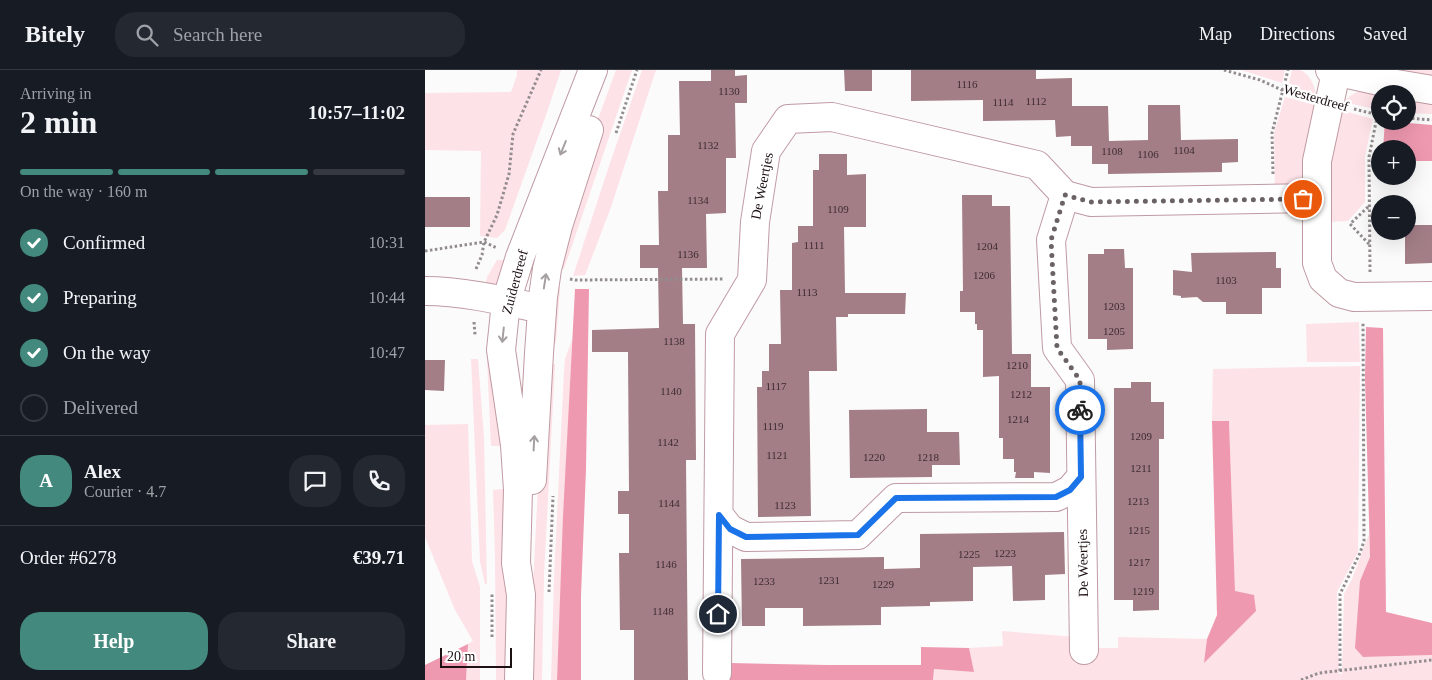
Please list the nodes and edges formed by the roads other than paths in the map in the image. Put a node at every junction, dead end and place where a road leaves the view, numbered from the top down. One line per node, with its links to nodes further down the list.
1 (593, 70): 9 (street, Zuiderdreef, one-way to 9)
2 (610, 70): 10 (street, Zuiderdreef, one-way to 2)
3 (1334, 71): 4 (street); 6 (street)
4 (1432, 90)
5 (1065, 195): 6 (street); 11 (street, De Weertjes); 12 (street, De Weertjes)
6 (1317, 198): 8 (street)
7 (425, 291): 9 (street)
8 (1432, 296)
9 (506, 302): 10 (street); 13 (street, Zuiderdreef, one-way to 13)
10 (542, 309): 13 (street, Zuiderdreef, one-way to 10)
11 (1081, 477): 12 (street); 14 (street, De Weertjes)
12 (719, 515): 15 (street, De Weertjes)
13 (521, 596): 16 (street, Zuiderdreef)
14 (1084, 650)
15 (717, 673)
16 (519, 680)

